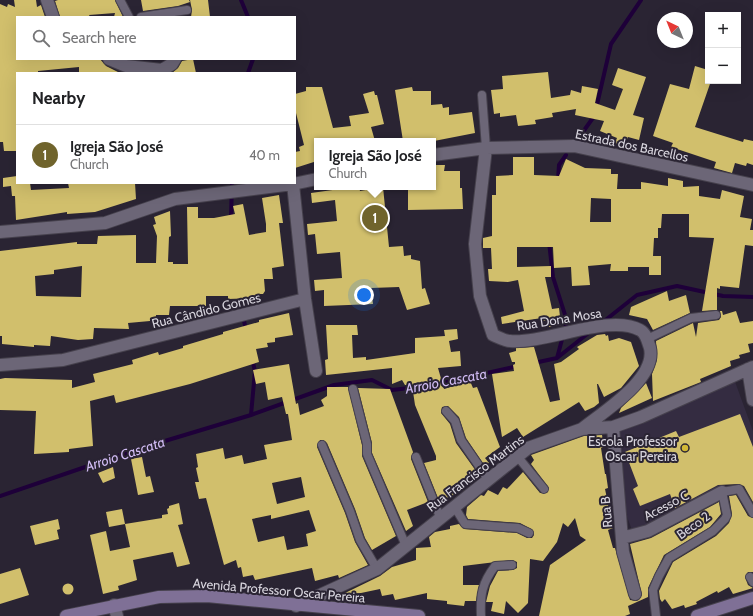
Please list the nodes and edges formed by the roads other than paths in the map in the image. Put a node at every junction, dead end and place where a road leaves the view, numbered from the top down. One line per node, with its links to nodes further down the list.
1 (48, 0): 4 (street)
2 (120, 0): 5 (lane)
3 (187, 10): 6 (lane)
4 (54, 16)
5 (128, 16)
6 (148, 16)
7 (111, 60): 8 (street)
8 (174, 60)
9 (482, 94): 10 (lane)
10 (486, 148): 11 (street, Estrada dos Barcellos); 15 (street, Estrada dos Barcellos); 19 (street, Rua Dona Mosa)
11 (436, 155)
12 (314, 180): 13 (street)
13 (296, 183)
14 (293, 184): 16 (street); 17 (street)
15 (753, 185)
16 (0, 232)
17 (305, 299): 20 (street, Rua Cândido Gomes); 22 (street)
18 (716, 315): 19 (lane)
19 (647, 339): 27 (street)
20 (0, 365)
21 (750, 368): 24 (street); 26 (street, Rua Francisco Martins)
22 (316, 371)
23 (353, 389): 39 (lane)
24 (753, 400)
25 (446, 411): 31 (lane)
26 (612, 427): 27 (street, Rua Francisco Martins); 38 (street, Rua B)
27 (582, 429): 29 (street, Rua Francisco Martins)
28 (322, 445): 41 (lane)
29 (517, 456): 31 (street, Rua Francisco Martins); 32 (lane)
30 (416, 457): 36 (lane)
31 (488, 479): 34 (street, Rua Francisco Martins)
32 (544, 489)
33 (722, 492): 35 (lane); 38 (street, Acesso C); 49 (lane, Beco 2)
34 (454, 506): 36 (street, Rua Francisco Martins); 37 (lane)
35 (753, 513)
36 (440, 516): 39 (street, Rua Francisco Martins)
37 (529, 532)
38 (622, 538): 42 (street, Rua B)
39 (406, 546): 41 (street, Rua Francisco Martins)
40 (512, 565): 48 (lane)
41 (377, 569): 44 (street, Rua Francisco Martins)
42 (635, 594)
43 (753, 598): 50 (main road)
44 (296, 606): 45 (main road, Avenida Professor Oscar Pereira); 47 (main road, Avenida Professor Oscar Pereira)
45 (116, 610): 46 (main road, Avenida Professor Oscar Pereira)
46 (66, 616)
47 (419, 616)
48 (481, 616)
49 (656, 616)
50 (697, 616)

